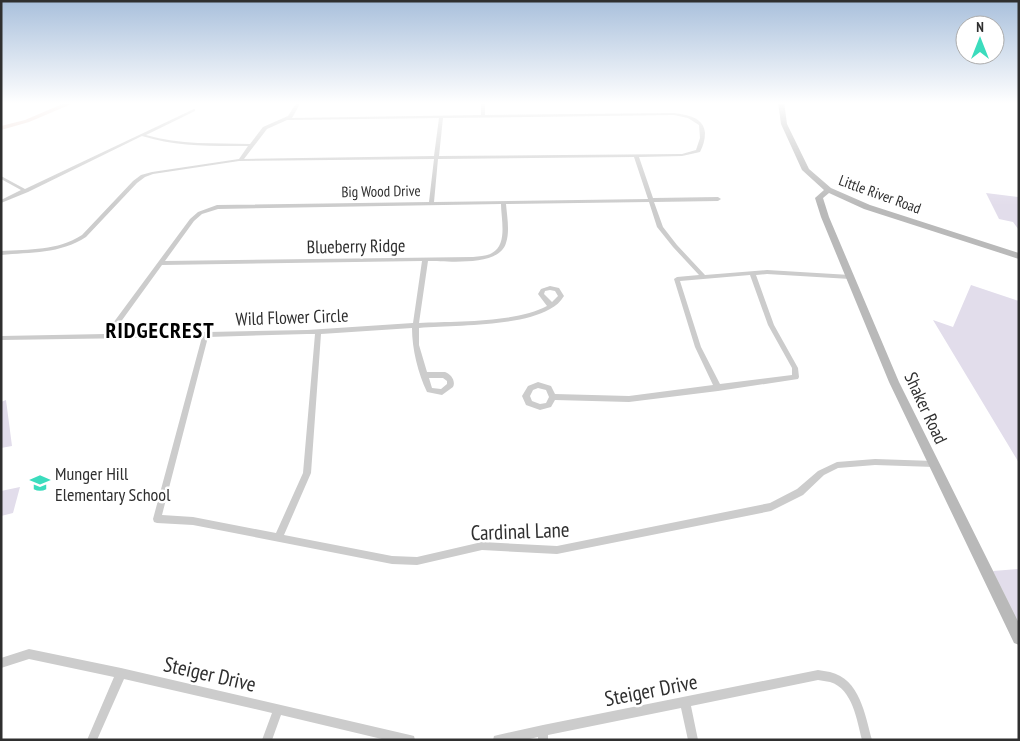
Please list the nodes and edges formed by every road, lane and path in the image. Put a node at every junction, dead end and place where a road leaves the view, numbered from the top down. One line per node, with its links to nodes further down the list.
1 (140, 137): 13 (street)
2 (148, 137): 7 (street)
3 (258, 137): 7 (street)
4 (439, 137): 9 (street)
5 (703, 137): 8 (street)
6 (790, 137): 12 (street, Little River Road)
7 (252, 145): 10 (street)
8 (636, 155): 9 (street); 15 (street)
9 (436, 157): 10 (street); 18 (street)
10 (239, 160): 19 (street)
11 (1, 177): 13 (street)
12 (828, 190): 20 (street, Little River Road); 25 (street, Shaker Road)
13 (26, 191): 16 (street)
14 (718, 199): 15 (street, Big Wood Drive)
15 (650, 200): 17 (street, Big Wood Drive); 24 (street)
16 (1, 202)
17 (503, 202): 18 (street, Big Wood Drive); 21 (street, Blueberry Ridge)
18 (431, 203): 22 (street, Big Wood Drive)
19 (1, 253)
20 (1019, 256)
21 (425, 260): 22 (street, Blueberry Ridge); 27 (street)
22 (160, 263): 30 (street, Big Wood Drive)
23 (752, 273): 24 (street); 25 (street); 33 (street)
24 (703, 276): 33 (street)
25 (850, 277): 35 (street, Shaker Road)
26 (551, 306): 27 (street, Wild Flower Circle)
27 (417, 325): 28 (street, Wild Flower Circle); 32 (street)
28 (318, 332): 29 (street, Wild Flower Circle); 36 (street)
29 (206, 334): 30 (street, Wild Flower Circle); 36 (street, Cardinal Lane)
30 (107, 336): 31 (street, Wild Flower Circle)
31 (1, 338)
32 (425, 375)
33 (718, 388): 34 (street)
34 (553, 397)
35 (934, 464): 36 (street, Cardinal Lane); 37 (street, Shaker Road)
36 (279, 537)
37 (1019, 638)
38 (1, 663): 39 (street, Steiger Drive)
39 (121, 673): 41 (street, Steiger Drive); 43 (street)
40 (685, 702): 42 (street, Steiger Drive); 47 (street); 48 (street, Steiger Drive)
41 (278, 710): 44 (street); 45 (street, Steiger Drive)
42 (543, 735): 46 (street, Steiger Drive)
43 (92, 740)
44 (267, 740)
45 (410, 740)
46 (498, 740)
47 (693, 740)
48 (867, 740)

